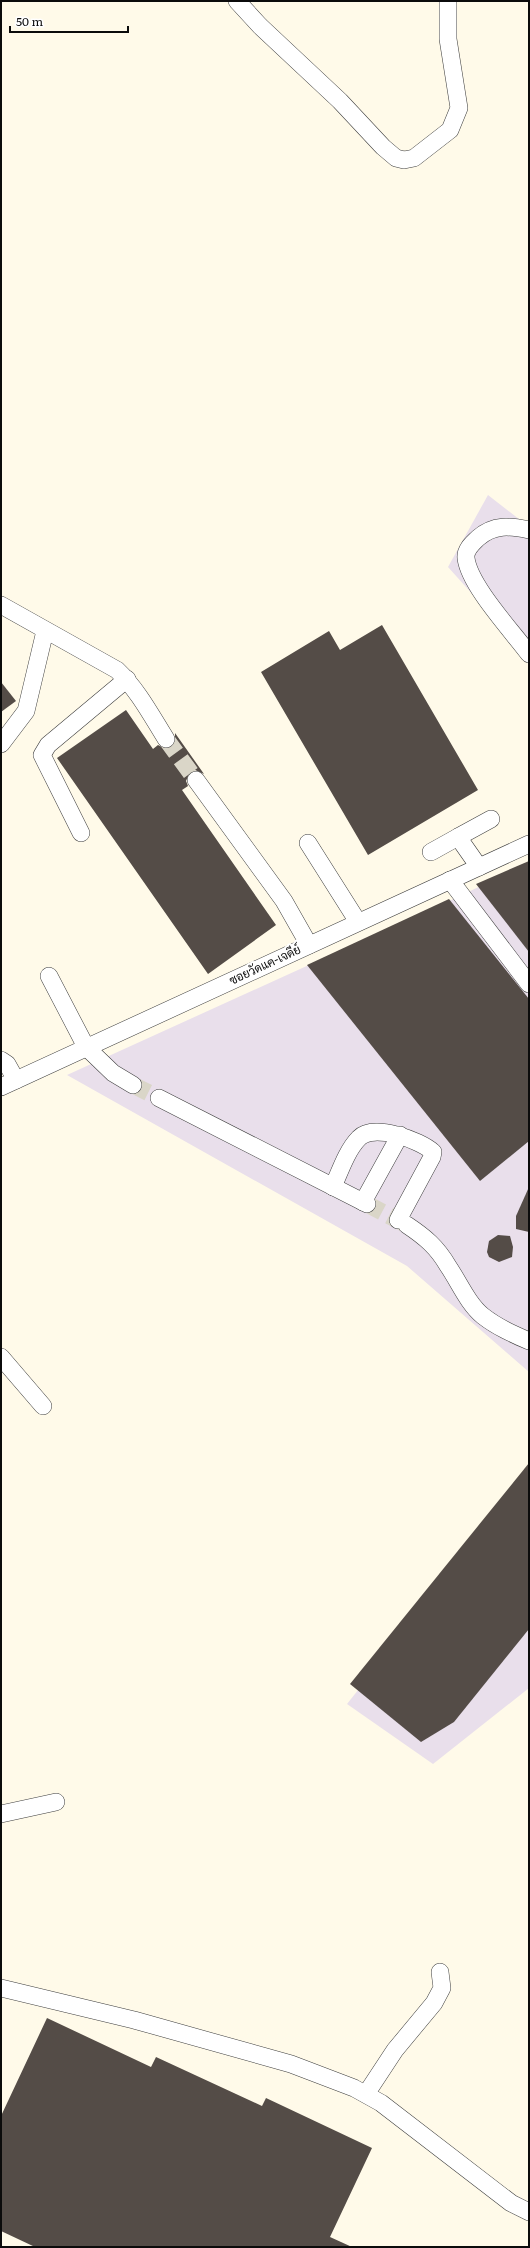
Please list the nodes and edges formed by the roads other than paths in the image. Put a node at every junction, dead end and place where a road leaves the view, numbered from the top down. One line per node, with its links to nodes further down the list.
1 (237, 1): 2 (street)
2 (448, 1)
3 (529, 530): 6 (street)
4 (1, 605): 5 (street)
5 (45, 631): 7 (street); 9 (street)
6 (529, 654)
7 (127, 680): 8 (street); 12 (street)
8 (166, 739)
9 (1, 744)
10 (196, 780): 20 (street)
11 (491, 819): 13 (street)
12 (81, 833)
13 (458, 837): 16 (street); 17 (street)
14 (308, 842): 19 (street)
15 (529, 844): 17 (street, ซอยวัดแค-เจดีย์)
16 (432, 852)
17 (479, 867): 18 (street, ซอยวัดแค-เจดีย์)
18 (450, 880): 19 (street, ซอยวัดแค-เจดีย์); 22 (street)
19 (358, 922): 20 (street, ซอยวัดแค-เจดีย์)
20 (309, 945): 23 (street, ซอยวัดแค-เจดีย์)
21 (49, 976): 23 (street)
22 (529, 984)
23 (86, 1047): 25 (street, ซอยวัดแค-เจดีย์); 26 (street)
24 (1, 1060): 25 (street)
25 (8, 1083)
26 (133, 1085)
27 (158, 1098): 29 (street)
28 (400, 1135): 29 (street); 29 (street); 30 (street)
29 (333, 1187)
30 (529, 1341)
31 (1, 1356): 32 (street)
32 (43, 1406)
33 (56, 1802): 34 (street)
34 (1, 1814)
35 (440, 1972): 37 (street)
36 (1, 1988): 37 (street)
37 (366, 2094): 38 (street)
38 (529, 2212)

